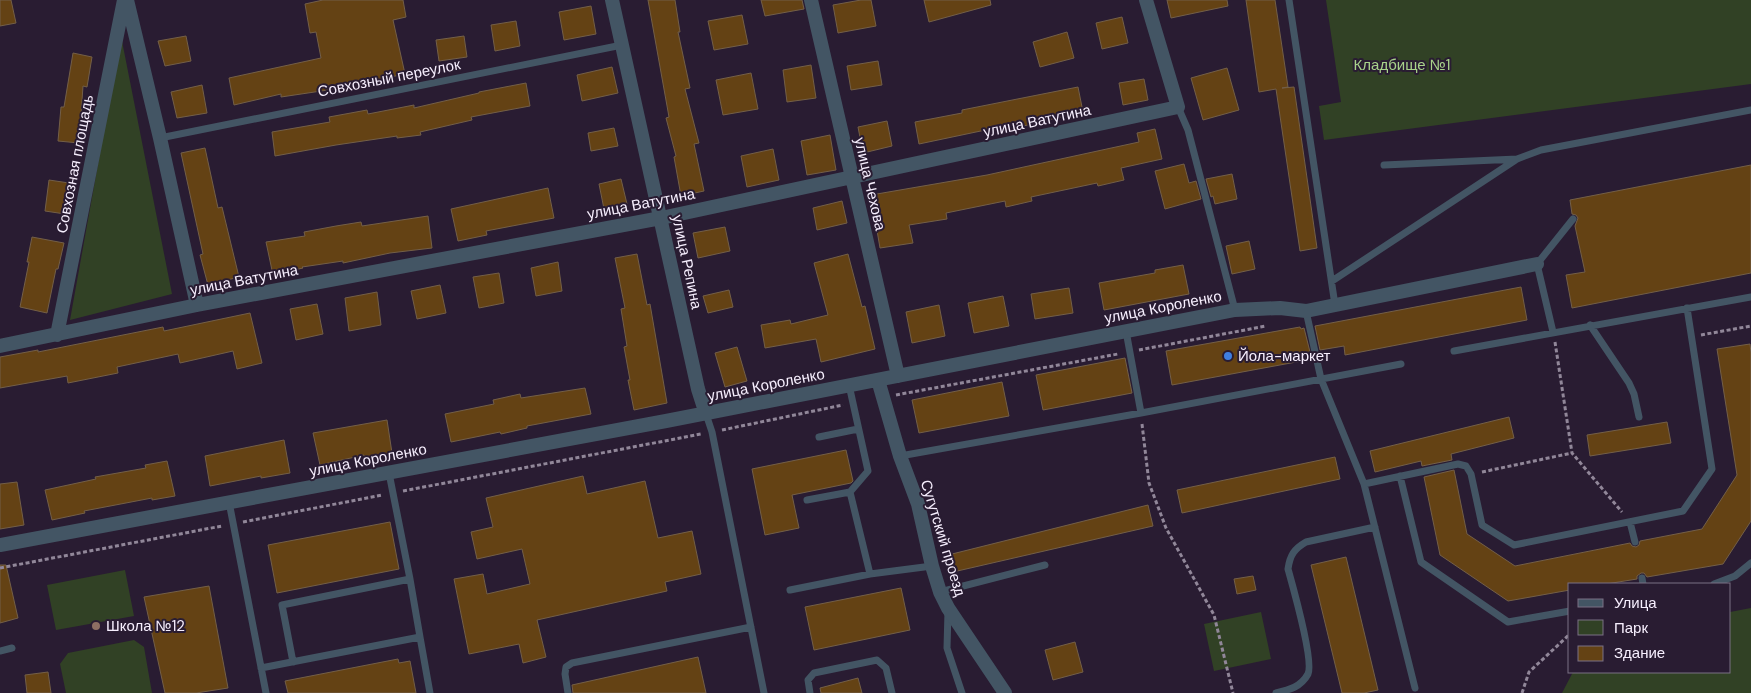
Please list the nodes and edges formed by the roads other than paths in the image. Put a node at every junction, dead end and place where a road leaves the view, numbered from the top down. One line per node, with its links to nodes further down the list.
1 (125, 0): 9 (street, Совхозная площадь); 26 (street, Совхозная площадь)
2 (612, 0): 6 (street, улица Репина)
3 (811, 0): 12 (street, улица Чехова)
4 (1146, 0): 7 (street)
5 (1289, 0): 16 (lane)
6 (622, 45): 9 (lane, Совхозный переулок); 13 (street, улица Репина)
7 (1178, 107): 12 (street, улица Ватутина); 21 (lane)
8 (1751, 110): 10 (lane)
9 (160, 138): 18 (street, Совхозная площадь)
10 (1517, 159): 11 (lane); 16 (lane)
11 (1384, 165)
12 (852, 178): 13 (street, улица Ватутина); 30 (street, улица Чехова)
13 (661, 218): 18 (street, улица Ватутина); 35 (street, улица Репина)
14 (1573, 219): 15 (lane)
15 (1537, 264): 19 (street, улица Короленко); 25 (lane)
16 (1332, 281): 19 (lane)
17 (1751, 297): 20 (lane)
18 (197, 305): 26 (street, улица Ватутина)
19 (1335, 305): 22 (street, улица Короленко)
20 (1688, 308): 23 (lane); 46 (lane)
21 (1235, 310): 22 (street, улица Короленко); 24 (street, улица Короленко)
22 (1306, 311): 31 (lane)
23 (1590, 325): 25 (lane); 36 (lane)
24 (1126, 331): 30 (street, улица Короленко); 34 (lane)
25 (1553, 332): 28 (lane)
26 (57, 335): 27 (street, улица Ватутина)
27 (0, 346)
28 (1454, 351)
29 (1401, 364): 31 (lane)
30 (898, 376): 32 (street, улица Короленко)
31 (1321, 379): 34 (lane); 42 (lane)
32 (878, 380): 33 (street, улица Короленко); 39 (street, Сугутский проезд)
33 (849, 385): 35 (street, улица Короленко); 37 (lane)
34 (1141, 413): 39 (lane)
35 (706, 414): 40 (street, улица Короленко); 60 (lane)
36 (1639, 417)
37 (858, 429): 38 (lane); 43 (lane)
38 (819, 437)
39 (900, 456): 52 (street, Сугутский проезд)
40 (389, 473): 45 (street, улица Короленко); 54 (lane)
41 (1400, 476): 42 (lane); 46 (lane); 59 (lane)
42 (1364, 484): 47 (lane)
43 (850, 492): 44 (lane); 53 (lane)
44 (807, 500)
45 (229, 502): 49 (street, улица Короленко); 65 (lane)
46 (1630, 522): 48 (lane)
47 (1375, 527): 66 (lane); 75 (lane)
48 (1634, 542)
49 (0, 545)
50 (1751, 563): 55 (lane)
51 (1045, 565): 57 (lane)
52 (932, 566): 53 (lane); 57 (street, Сугутский проезд)
53 (870, 574): 56 (lane)
54 (410, 579): 61 (lane); 64 (lane)
55 (1717, 583)
56 (790, 590)
57 (940, 592): 58 (street, Сугутский проезд)
58 (948, 608): 73 (lane); 74 (street, Сугутский проезд)
59 (1568, 610)
60 (751, 627): 69 (lane); 70 (lane)
61 (420, 637): 64 (lane); 68 (lane)
62 (12, 648): 63 (lane)
63 (0, 651)
64 (293, 662): 65 (lane)
65 (261, 668): 67 (lane)
66 (1415, 688)
67 (266, 693)
68 (430, 693)
69 (568, 693)
70 (764, 693)
71 (810, 693): 72 (lane)
72 (892, 693)
73 (962, 693)
74 (1004, 693)
75 (1276, 693)

